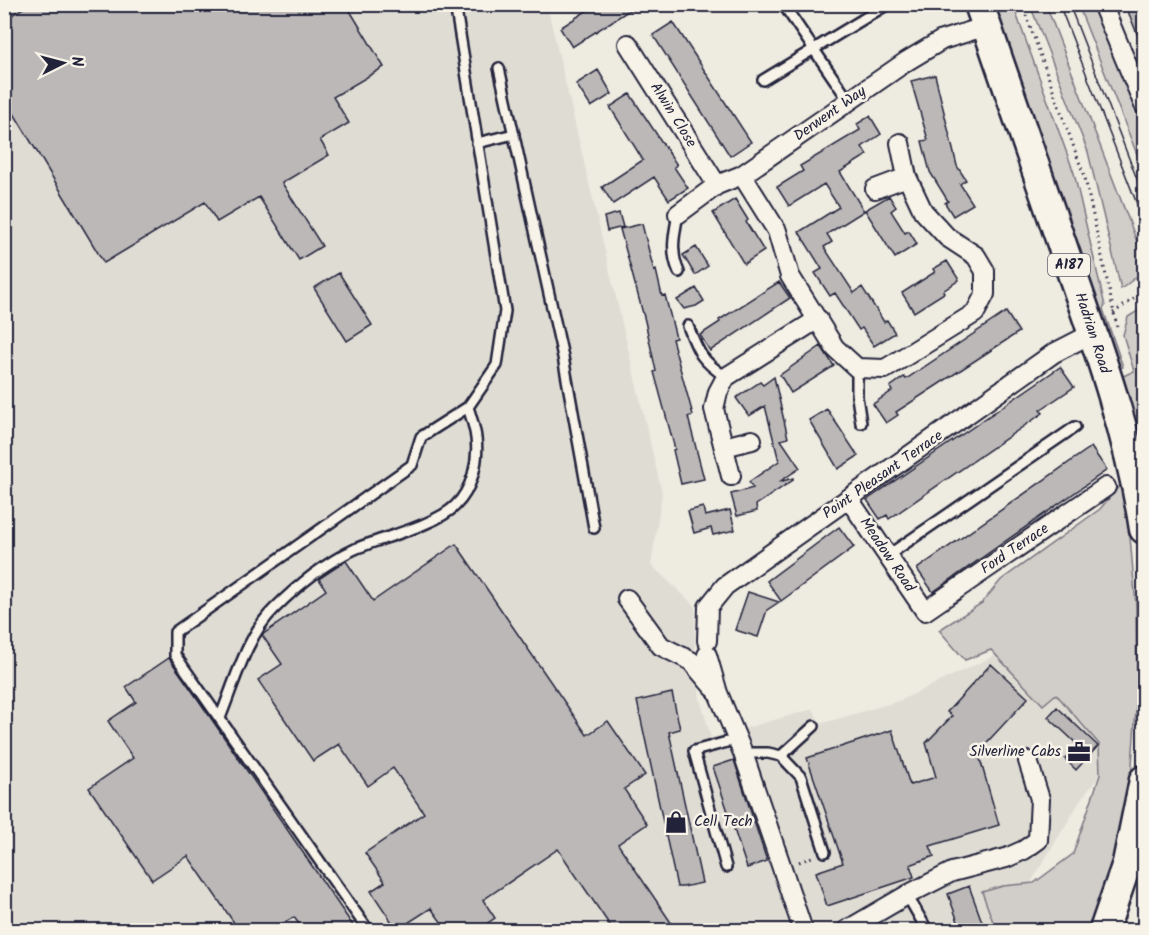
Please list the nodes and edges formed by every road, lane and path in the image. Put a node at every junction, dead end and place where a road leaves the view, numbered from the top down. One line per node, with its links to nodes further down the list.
1 (455, 4): 14 (lane)
2 (783, 4): 8 (lane)
3 (888, 4): 8 (lane)
4 (1022, 4): 22 (path)
5 (1102, 4): 12 (street)
6 (983, 15): 11 (street, Derwent Way); 25 (main road, Hadrian Road / A187)
7 (628, 44): 18 (street, Alwin Close)
8 (813, 49): 10 (lane); 11 (lane)
9 (499, 68): 13 (lane)
10 (763, 80)
11 (849, 101): 16 (street, Derwent Way)
12 (1144, 105)
13 (514, 134): 14 (lane); 36 (lane)
14 (477, 143): 28 (lane)
15 (900, 143): 17 (street)
16 (742, 175): 18 (street, Derwent Way); 23 (street)
17 (907, 177): 19 (street); 26 (street)
18 (717, 185): 20 (street, Derwent Way)
19 (875, 189)
20 (678, 214): 21 (lane)
21 (679, 272)
22 (1144, 292)
23 (818, 319): 26 (street); 27 (street)
24 (688, 326): 27 (lane)
25 (1093, 333): 35 (street, Point Pleasant Terrace); 37 (main road, Hadrian Road / A187)
26 (857, 368): 29 (lane)
27 (726, 377): 32 (street)
28 (468, 407): 42 (lane); 42 (lane)
29 (861, 423)
30 (1075, 427): 38 (lane)
31 (752, 440): 32 (street)
32 (724, 447): 33 (street)
33 (731, 476)
34 (1106, 487): 40 (street, Ford Terrace)
35 (849, 499): 38 (street, Meadow Road); 41 (street, Point Pleasant Terrace)
36 (594, 528)
37 (1144, 529)
38 (887, 556): 40 (street, Meadow Road)
39 (627, 599): 41 (street)
40 (925, 611)
41 (718, 693): 44 (street)
42 (220, 718): 52 (lane)
43 (814, 726): 45 (lane)
44 (741, 746): 45 (lane); 49 (lane); 50 (street)
45 (781, 756): 48 (lane)
46 (1028, 761): 51 (street)
47 (1144, 780): 56 (main road)
48 (825, 852): 50 (path)
49 (726, 867)
50 (782, 868): 53 (street)
51 (907, 895): 54 (street); 55 (lane)
52 (368, 930)
53 (803, 930)
54 (847, 930)
55 (927, 930)
56 (1104, 930)

